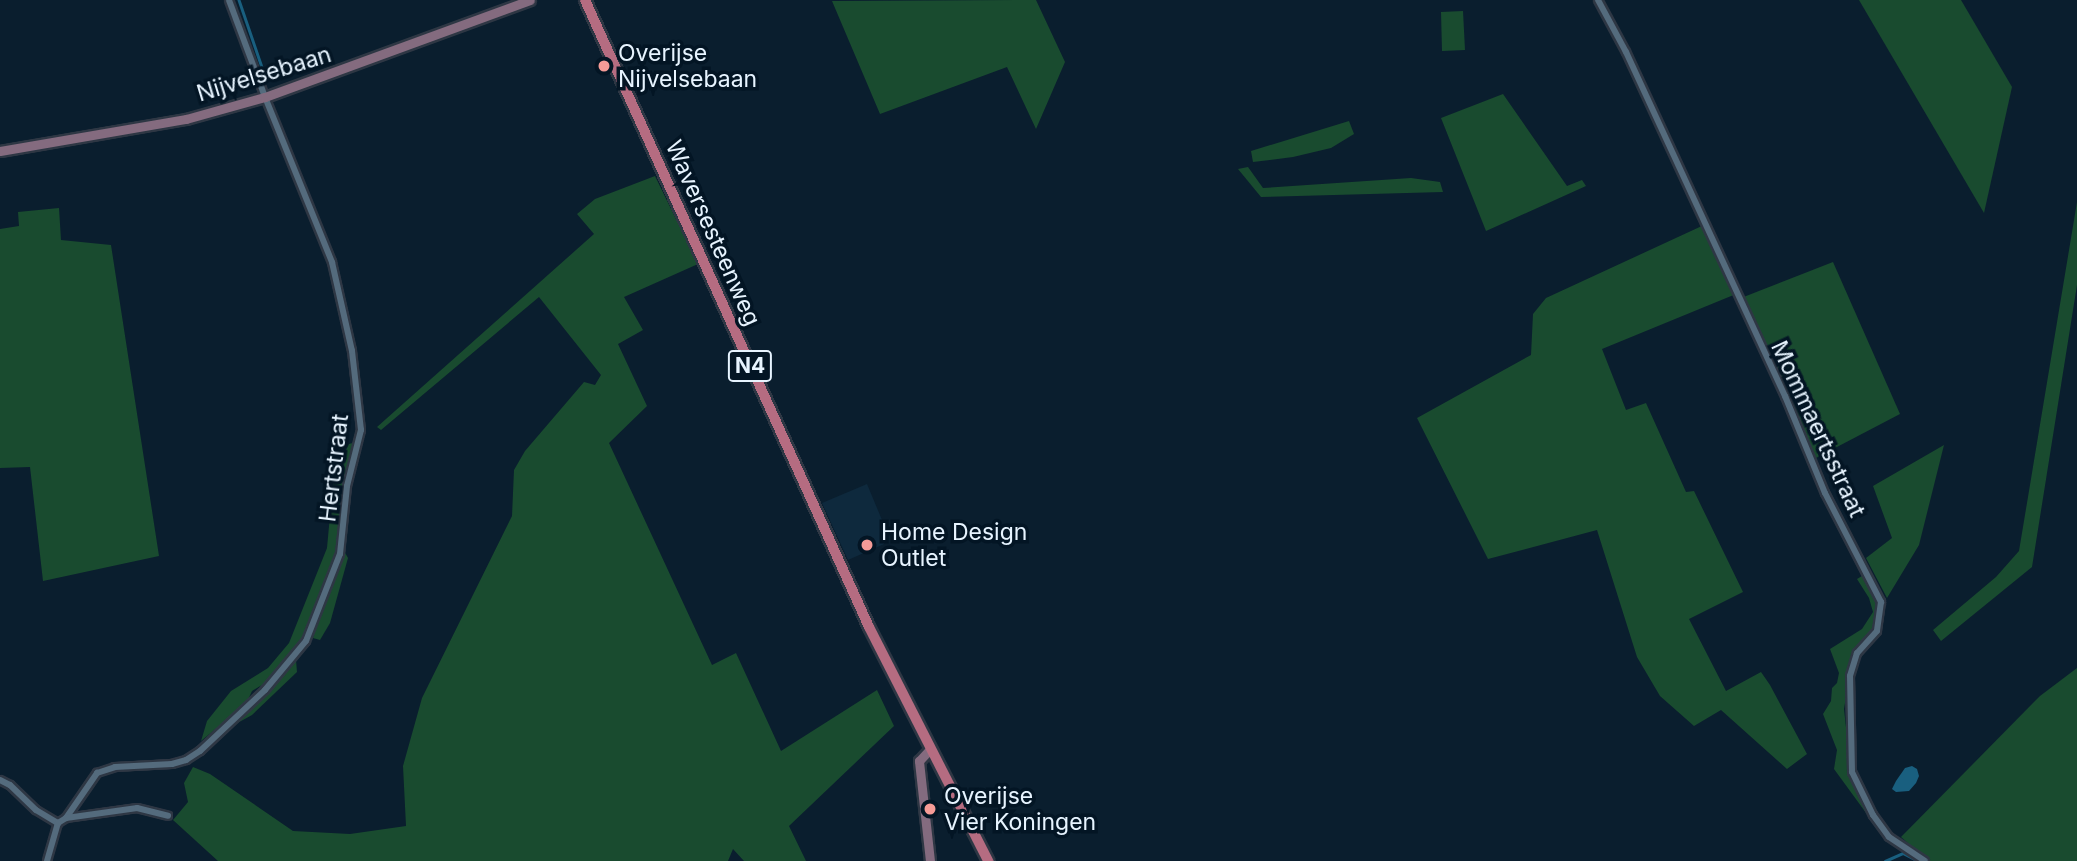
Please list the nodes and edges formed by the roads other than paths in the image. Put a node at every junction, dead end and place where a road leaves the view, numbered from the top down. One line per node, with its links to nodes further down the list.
1 (229, 0): 5 (street, Hertstraat)
2 (530, 0): 5 (main road, Nijvelsebaan)
3 (585, 0): 7 (main road, Waversesteenweg / N4)
4 (1598, 0): 15 (street, Mommaertsstraat)
5 (265, 97): 6 (main road, Nijvelsebaan); 10 (street, Hertstraat)
6 (0, 151)
7 (930, 749): 13 (main road); 14 (main road, Waversesteenweg / N4)
8 (0, 780): 11 (street)
9 (169, 816): 10 (street)
10 (66, 818): 11 (street)
11 (58, 823): 12 (street)
12 (47, 861)
13 (930, 861)
14 (988, 861)
15 (1925, 861)

